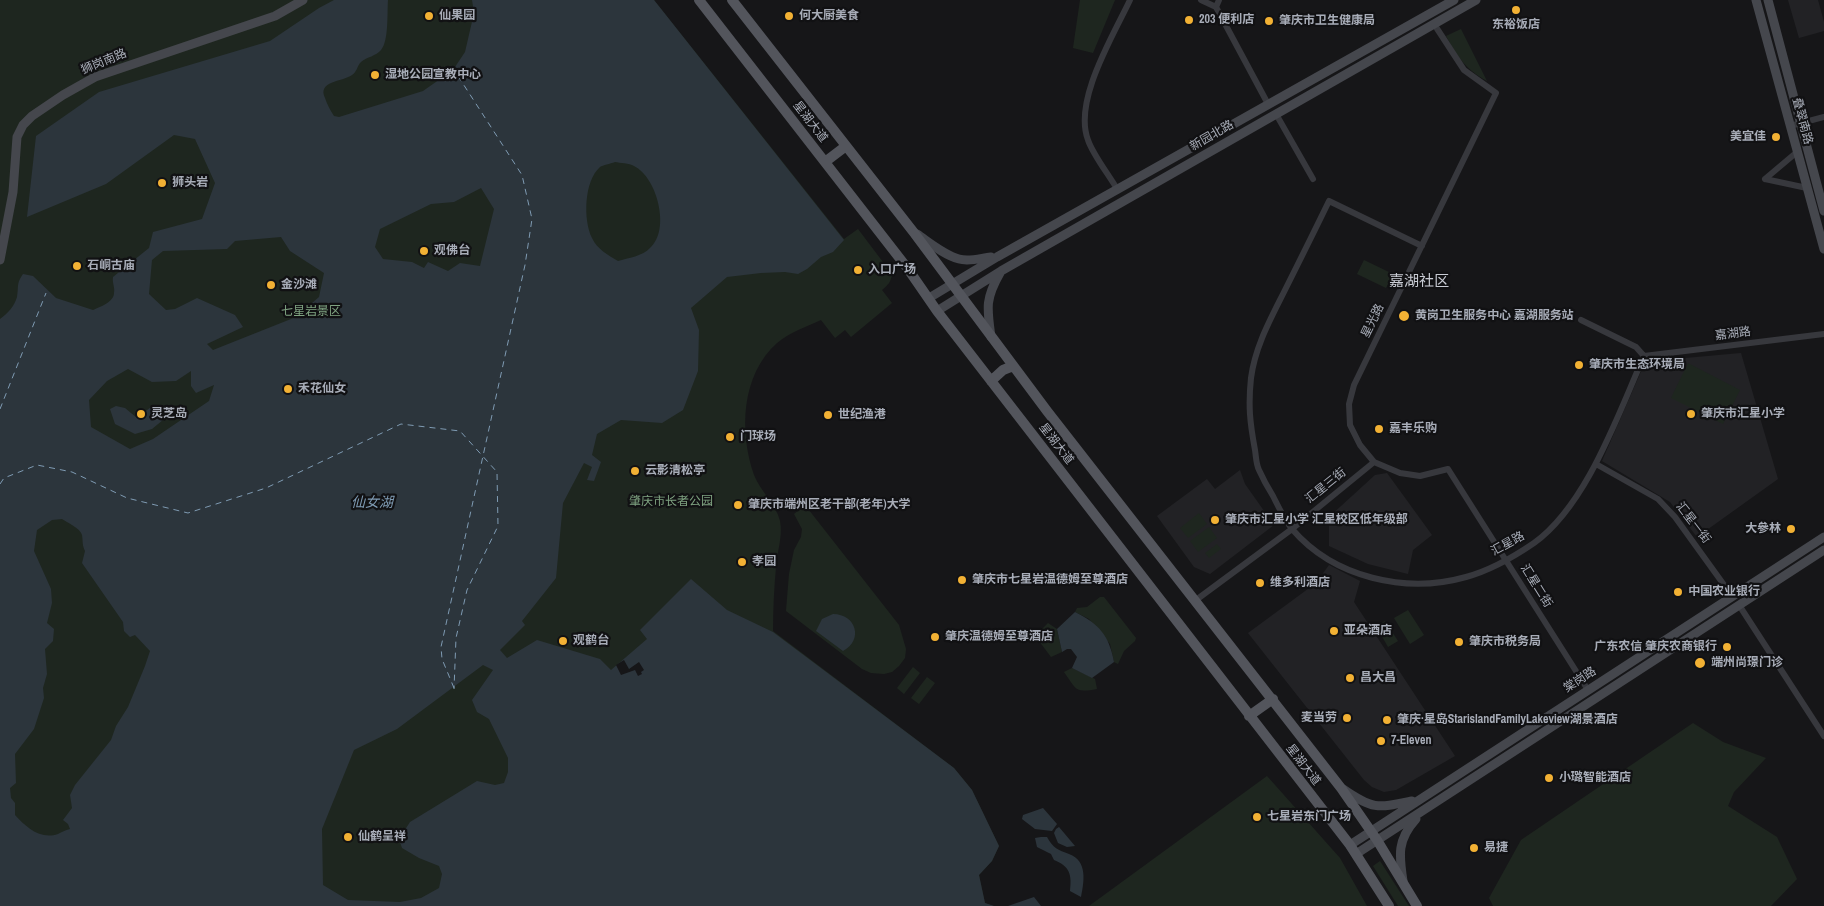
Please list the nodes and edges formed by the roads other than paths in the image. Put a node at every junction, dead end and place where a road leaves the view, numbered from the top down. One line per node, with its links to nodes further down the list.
1 (304, 0): 33 (main road, 狮岗南路)
2 (699, 0): 21 (main road, 星湖大道)
3 (732, 0): 18 (main road, 星湖大道)
4 (1130, 0): 25 (street)
5 (1201, 0): 11 (street)
6 (1220, 0): 11 (street)
7 (1476, 0): 12 (main road, 新园北路)
8 (1756, 0): 17 (main road, 叠翠南路)
9 (1768, 0): 16 (main road, 叠翠南路)
10 (1450, 1): 13 (main road, 新园北路)
11 (1216, 7): 13 (street)
12 (1434, 24): 14 (main road, 新园北路); 30 (street, 星光路)
13 (1268, 104): 25 (main road, 新园北路)
14 (1276, 114): 22 (street); 29 (main road, 新园北路)
15 (1824, 117): 16 (street)
16 (1801, 124): 17 (street); 19 (main road, 叠翠南路)
17 (1790, 126): 20 (main road, 叠翠南路)
18 (846, 146): 21 (main road); 28 (main road, 星湖大道)
19 (1808, 149): 20 (main road); 23 (main road, 叠翠南路)
20 (1797, 152): 24 (main road, 叠翠南路); 24 (street)
21 (825, 162): 37 (main road, 星湖大道)
22 (1313, 179)
23 (1817, 186): 24 (main road); 26 (main road, 叠翠南路)
24 (1807, 188): 31 (main road, 叠翠南路)
25 (1118, 189): 27 (main road, 新园北路)
26 (1824, 211)
27 (1048, 229): 29 (main road); 32 (main road, 新园北路)
28 (916, 234): 32 (main road); 35 (main road, 星湖大道)
29 (1056, 240): 34 (main road, 新园北路)
30 (1422, 246): 45 (street, 星光路); 48 (street, 汇星路)
31 (1824, 249)
32 (996, 257): 35 (main road, 新园北路)
33 (0, 260)
34 (1000, 271): 36 (main road, 新园北路); 41 (main road)
35 (952, 282): 36 (main road, 星湖大道); 37 (main road, 新园北路)
36 (961, 295): 38 (main road, 新园北路); 41 (main road, 星湖大道)
37 (929, 298): 38 (main road, 星湖大道)
38 (937, 311): 44 (main road, 星湖大道)
39 (1581, 320): 42 (street)
40 (1824, 334): 42 (street, 嘉湖路)
41 (992, 337): 43 (main road, 星湖大道)
42 (1644, 356): 46 (street, 汇星路)
43 (1013, 366): 44 (main road); 53 (main road, 星湖大道)
44 (991, 381): 57 (main road, 星湖大道)
45 (1374, 462): 47 (street, 星光路); 48 (street, 汇星三街)
46 (1596, 464): 51 (street, 汇星路); 52 (street, 汇星一街)
47 (1448, 469): 51 (street, 汇星二街)
48 (1292, 529): 51 (street, 汇星路); 53 (street, 汇星三街)
49 (1824, 537): 52 (main road, 棠岗路)
50 (1824, 550): 54 (main road, 棠岗路)
51 (1506, 560): 55 (street, 汇星二街)
52 (1732, 596): 55 (main road, 棠岗路)
53 (1196, 600): 56 (main road, 星湖大道)
54 (1739, 605): 59 (street); 60 (main road, 棠岗路)
55 (1588, 690): 58 (main road, 棠岗路)
56 (1273, 699): 57 (main road); 61 (main road, 星湖大道)
57 (1250, 716): 66 (main road, 星湖大道)
58 (1527, 729): 60 (main road); 62 (main road, 棠岗路)
59 (1824, 736)
60 (1533, 739): 63 (main road, 棠岗路)
61 (1341, 788): 62 (main road); 64 (main road, 星湖大道)
62 (1417, 800): 64 (main road, 棠岗路)
63 (1424, 810): 65 (main road, 棠岗路); 67 (main road)
64 (1371, 831): 65 (main road, 星湖大道); 66 (main road, 棠岗路)
65 (1377, 840): 66 (main road, 棠岗路); 67 (main road, 星湖大道)
66 (1353, 850): 68 (main road, 星湖大道)
67 (1404, 884): 69 (main road, 星湖大道)
68 (1389, 906)
69 (1417, 906)

